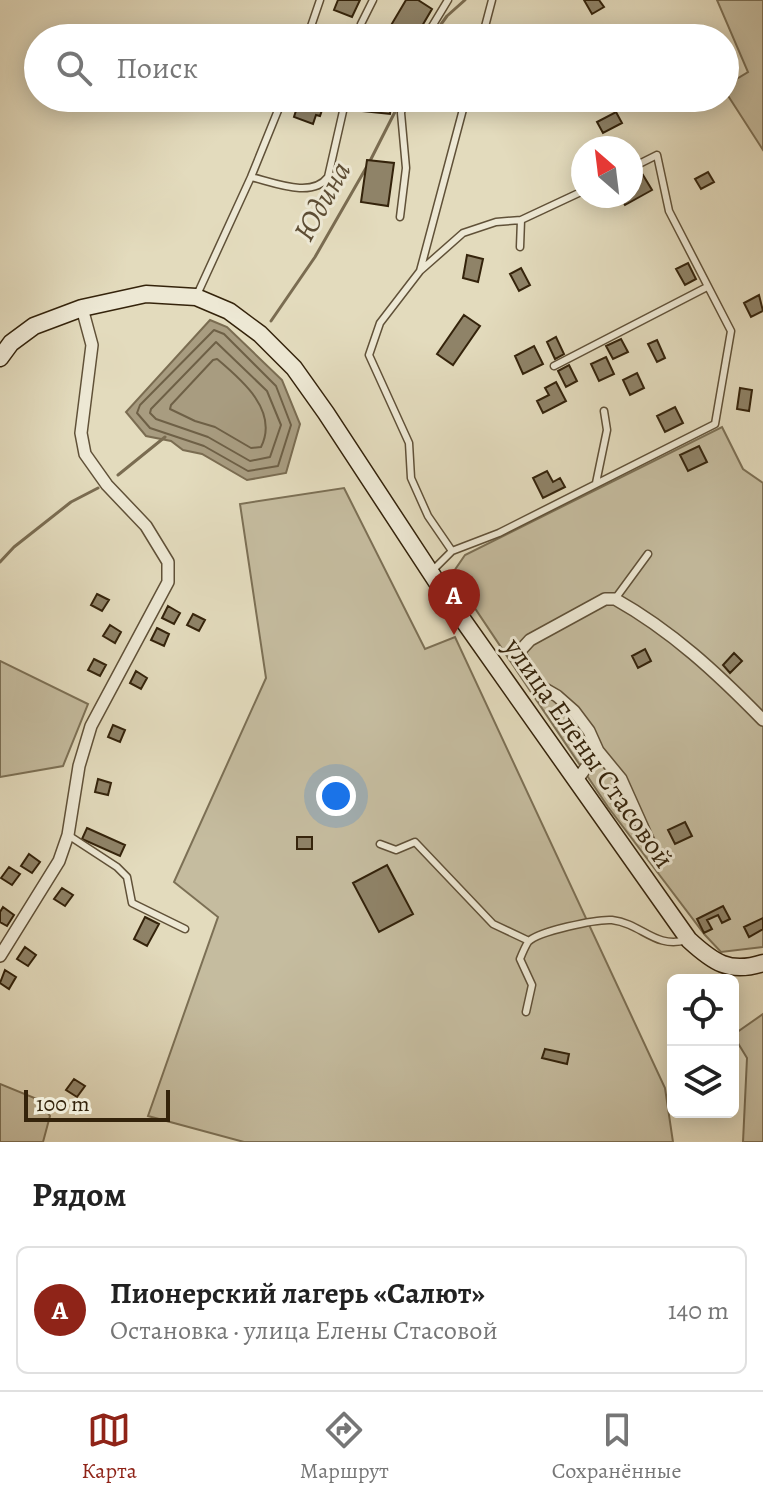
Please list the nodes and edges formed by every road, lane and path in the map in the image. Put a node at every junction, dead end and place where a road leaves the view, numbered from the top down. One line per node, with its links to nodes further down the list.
1 (320, 0): 5 (lane)
2 (373, 0): 6 (lane)
3 (448, 0): 7 (lane)
4 (492, 0): 8 (lane)
5 (312, 24)
6 (361, 24)
7 (433, 24)
8 (484, 24)
9 (277, 112): 14 (lane)
10 (343, 112): 14 (lane)
11 (401, 112): 16 (lane)
12 (462, 112): 19 (lane)
13 (643, 162): 20 (lane)
14 (251, 177): 21 (lane)
15 (571, 197): 17 (lane)
16 (400, 217)
17 (521, 220): 18 (lane); 19 (lane)
18 (520, 247)
19 (420, 271): 28 (lane)
20 (707, 287): 25 (lane); 27 (lane)
21 (196, 297): 22 (main road, улица Елены Стасовой); 30 (main road, улица Елены Стасовой)
22 (82, 308): 23 (main road, улица Елены Стасовой); 35 (street)
23 (5, 344): 24 (main road, улица Елены Стасовой)
24 (0, 358)
25 (554, 366)
26 (604, 411): 27 (lane)
27 (596, 483): 28 (lane)
28 (452, 551): 30 (lane)
29 (648, 554): 31 (lane)
30 (431, 572): 34 (main road, улица Елены Стасовой)
31 (615, 599): 32 (street); 33 (street)
32 (763, 720)
33 (598, 751): 34 (street); 37 (street)
34 (577, 780): 39 (main road, улица Елены Стасовой)
35 (68, 835): 38 (lane); 41 (street)
36 (380, 844): 40 (lane)
37 (651, 846)
38 (185, 929)
39 (689, 940): 40 (lane); 42 (main road, улица Елены Стасовой)
40 (529, 941): 43 (lane)
41 (0, 956)
42 (763, 963)
43 (526, 1012)

